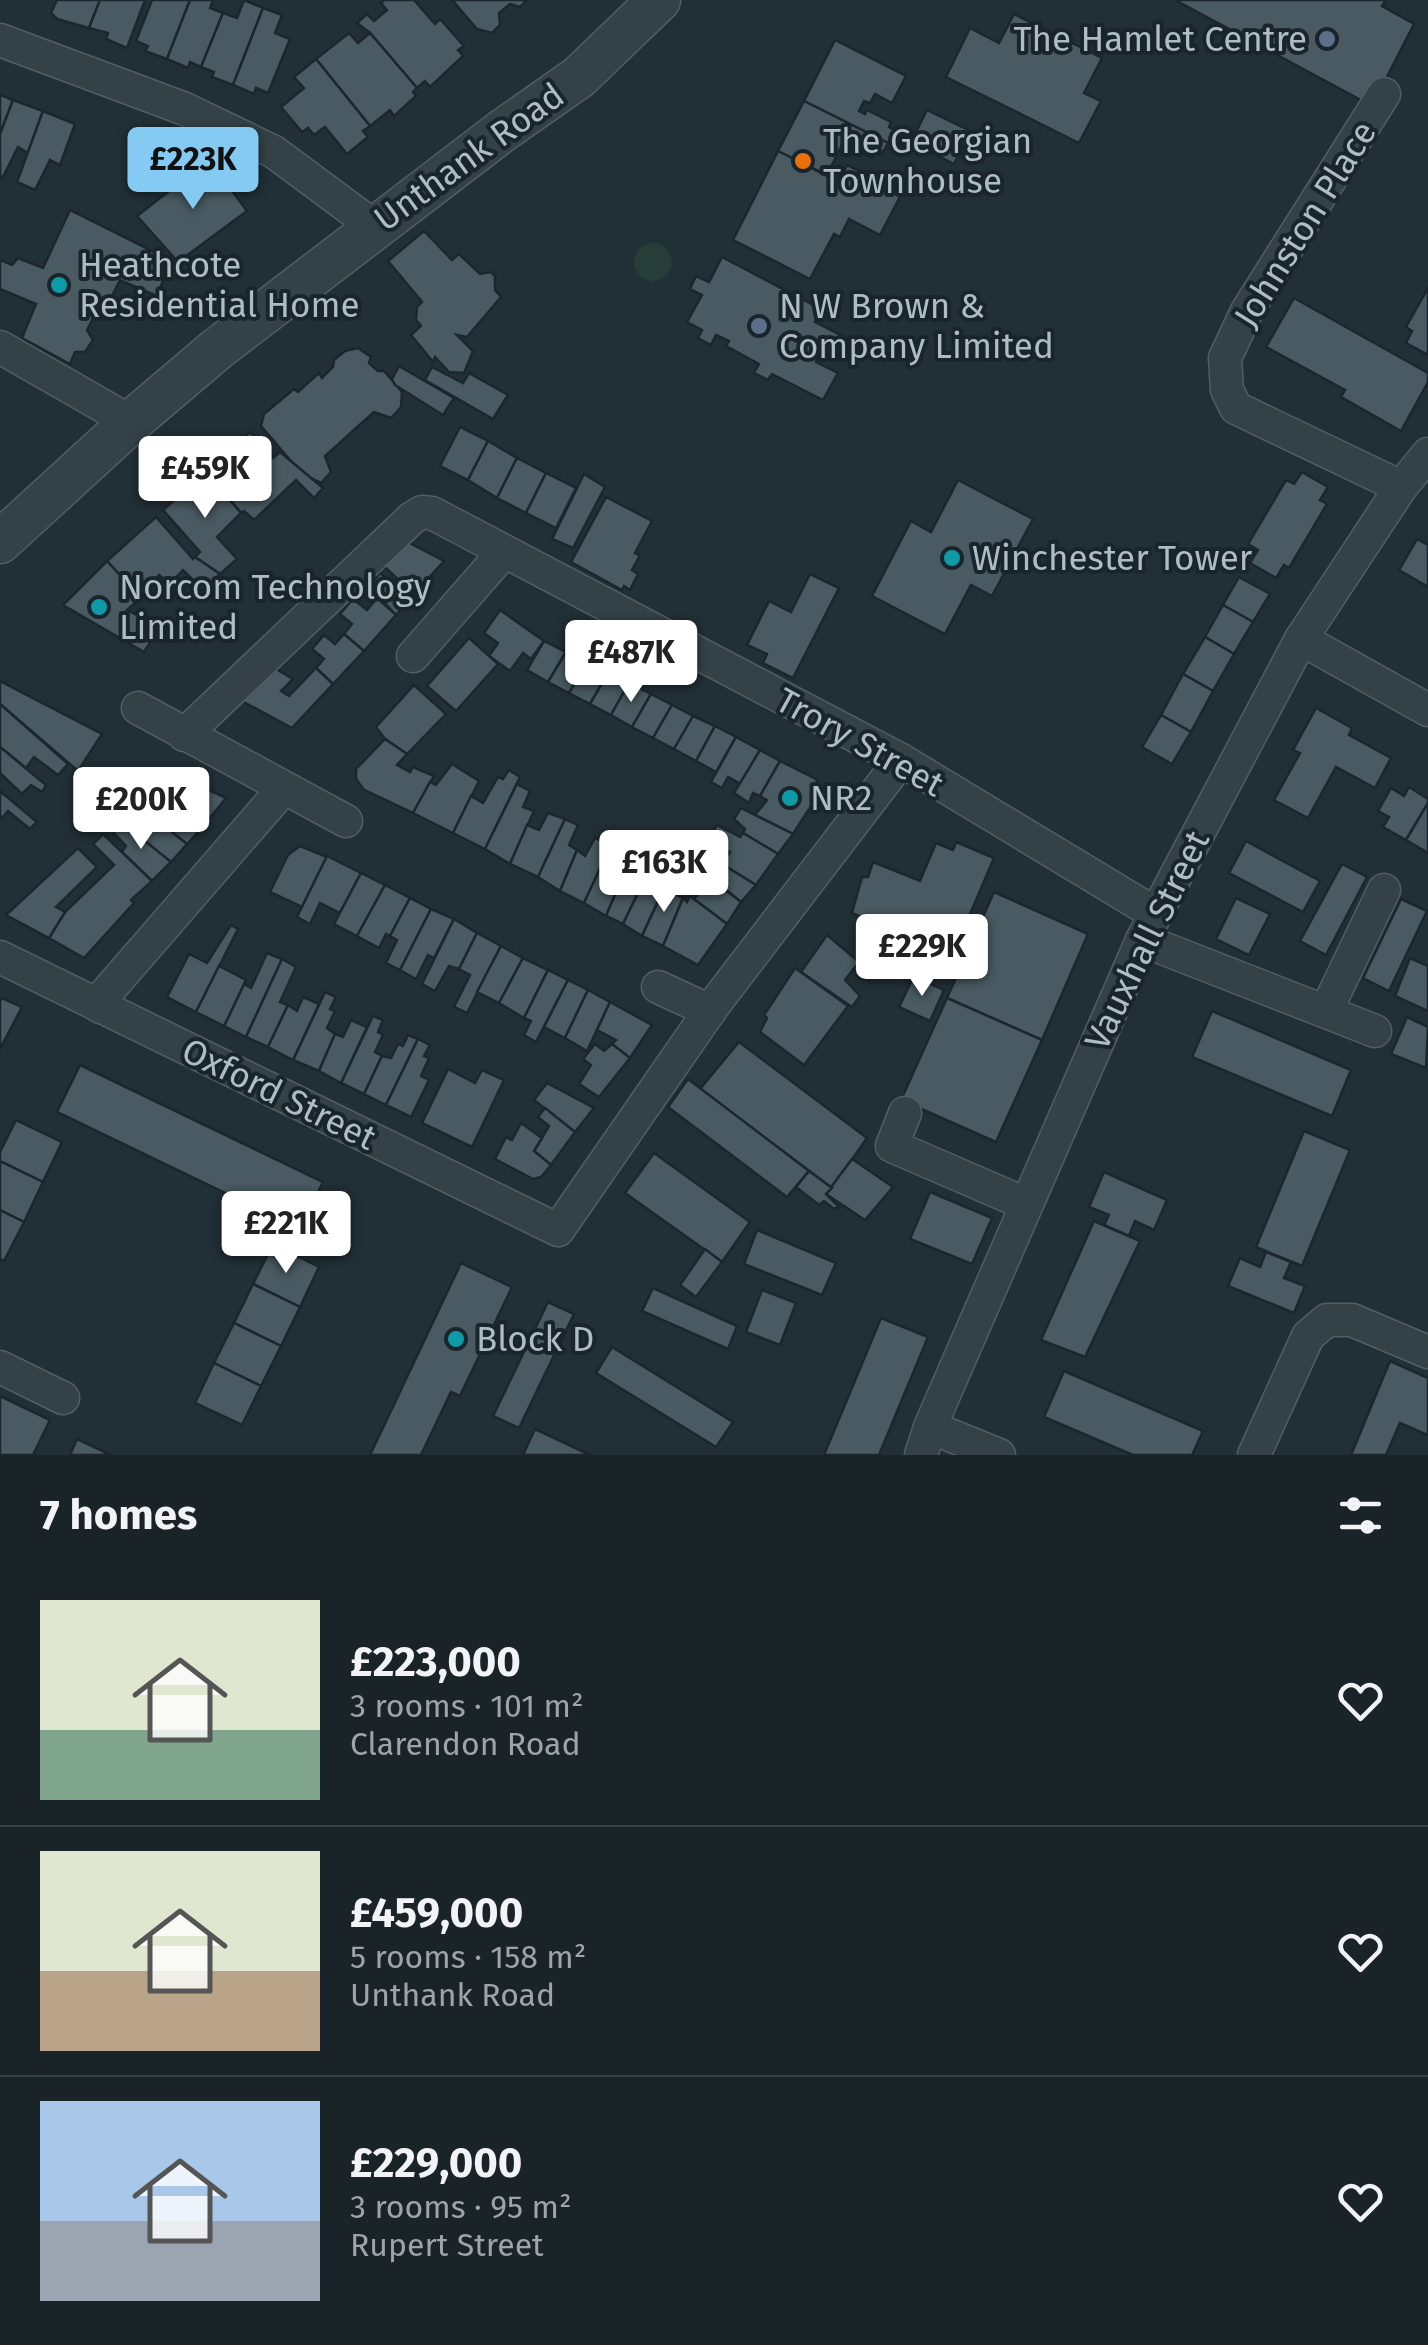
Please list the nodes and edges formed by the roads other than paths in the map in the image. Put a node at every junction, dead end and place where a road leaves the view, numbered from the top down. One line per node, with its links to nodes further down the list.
1 (658, 0): 4 (street, Unthank Road)
2 (0, 40): 4 (street)
3 (1384, 94): 8 (street, Johnston Place)
4 (375, 227): 6 (street, Unthank Road)
5 (0, 347): 6 (street)
6 (130, 422): 9 (street, Unthank Road)
7 (1428, 454): 8 (street, Vauxhall Street)
8 (1401, 487): 11 (street, Vauxhall Street)
9 (0, 542)
10 (503, 553): 12 (street); 15 (street, Trory Street); 16 (street, Trory Street)
11 (1301, 639): 14 (street); 20 (street, Vauxhall Street)
12 (413, 656)
13 (138, 708): 15 (street)
14 (1428, 710)
15 (184, 736): 17 (street)
16 (900, 760): 20 (street, Trory Street); 24 (street)
17 (283, 789): 18 (street); 23 (street)
18 (346, 821)
19 (1384, 890): 25 (street)
20 (1149, 927): 25 (street, Trory Street); 28 (street, Vauxhall Street)
21 (0, 957): 23 (street, Oxford Street)
22 (658, 987): 24 (street)
23 (100, 1007): 24 (street, Oxford Street)
24 (710, 1011)
25 (1326, 1011): 26 (street, Trory Street)
26 (1374, 1031)
27 (905, 1114): 28 (street)
28 (1026, 1204): 32 (street, Vauxhall Street)
29 (1428, 1352): 34 (street)
30 (0, 1367): 31 (street)
31 (63, 1398)
32 (925, 1441): 33 (street)
33 (999, 1455)
34 (1254, 1455)

